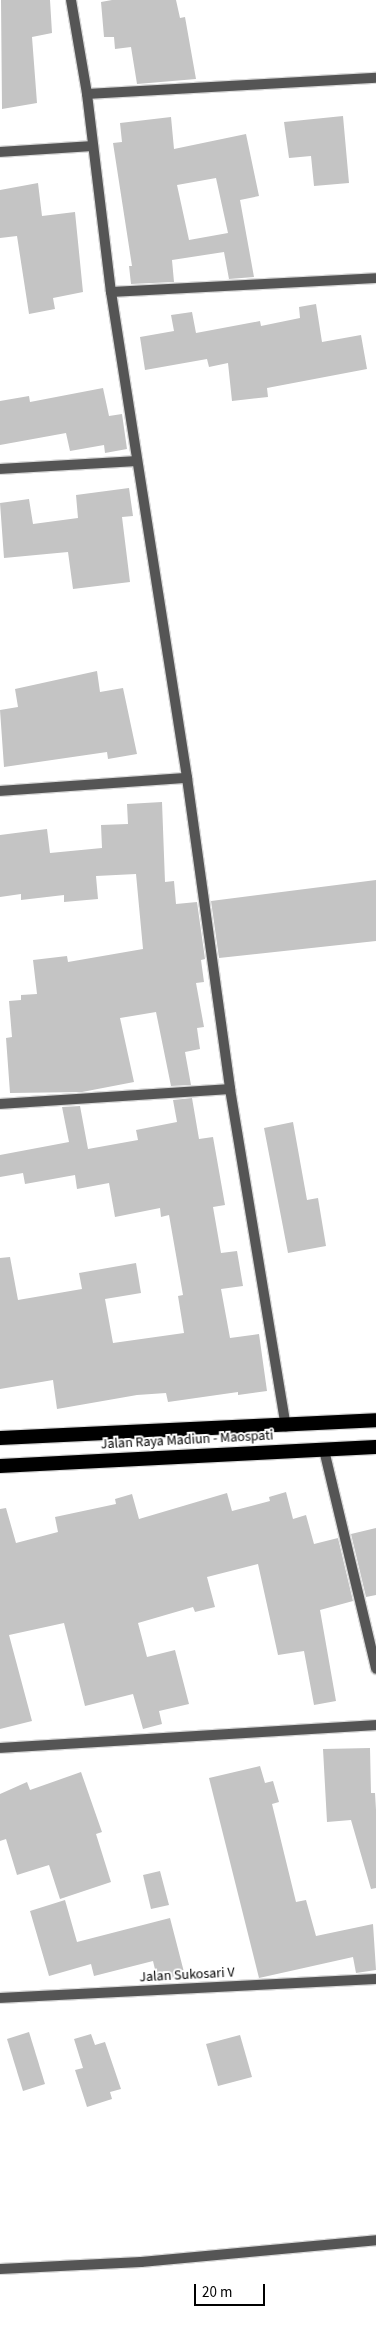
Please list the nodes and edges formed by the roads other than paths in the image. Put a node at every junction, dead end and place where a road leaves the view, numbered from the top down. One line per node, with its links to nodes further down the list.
1 (71, 0): 3 (street)
2 (376, 78): 3 (street)
3 (87, 94): 4 (street)
4 (92, 146): 5 (street); 7 (street)
5 (0, 152)
6 (376, 278): 7 (street)
7 (111, 292): 8 (street)
8 (137, 461): 9 (street); 10 (street)
9 (0, 469)
10 (187, 778): 11 (street); 12 (street)
11 (0, 791)
12 (230, 1090): 13 (street); 15 (street)
13 (0, 1104)
14 (376, 1420): 15 (highway, Jalan Raya Madiun - Maospati)
15 (286, 1426): 16 (highway, Jalan Raya Madiun - Maospati)
16 (0, 1438)
17 (376, 1447): 18 (highway, Jalan Raya Madiun - Maospati)
18 (324, 1450): 19 (highway, Jalan Raya Madiun - Maospati); 20 (street)
19 (0, 1466)
20 (376, 1669)
21 (376, 1725): 22 (street)
22 (0, 1748)
23 (376, 1979): 24 (street, Jalan Sukosari V)
24 (0, 1998)
25 (376, 2240): 26 (street)
26 (0, 2269)

